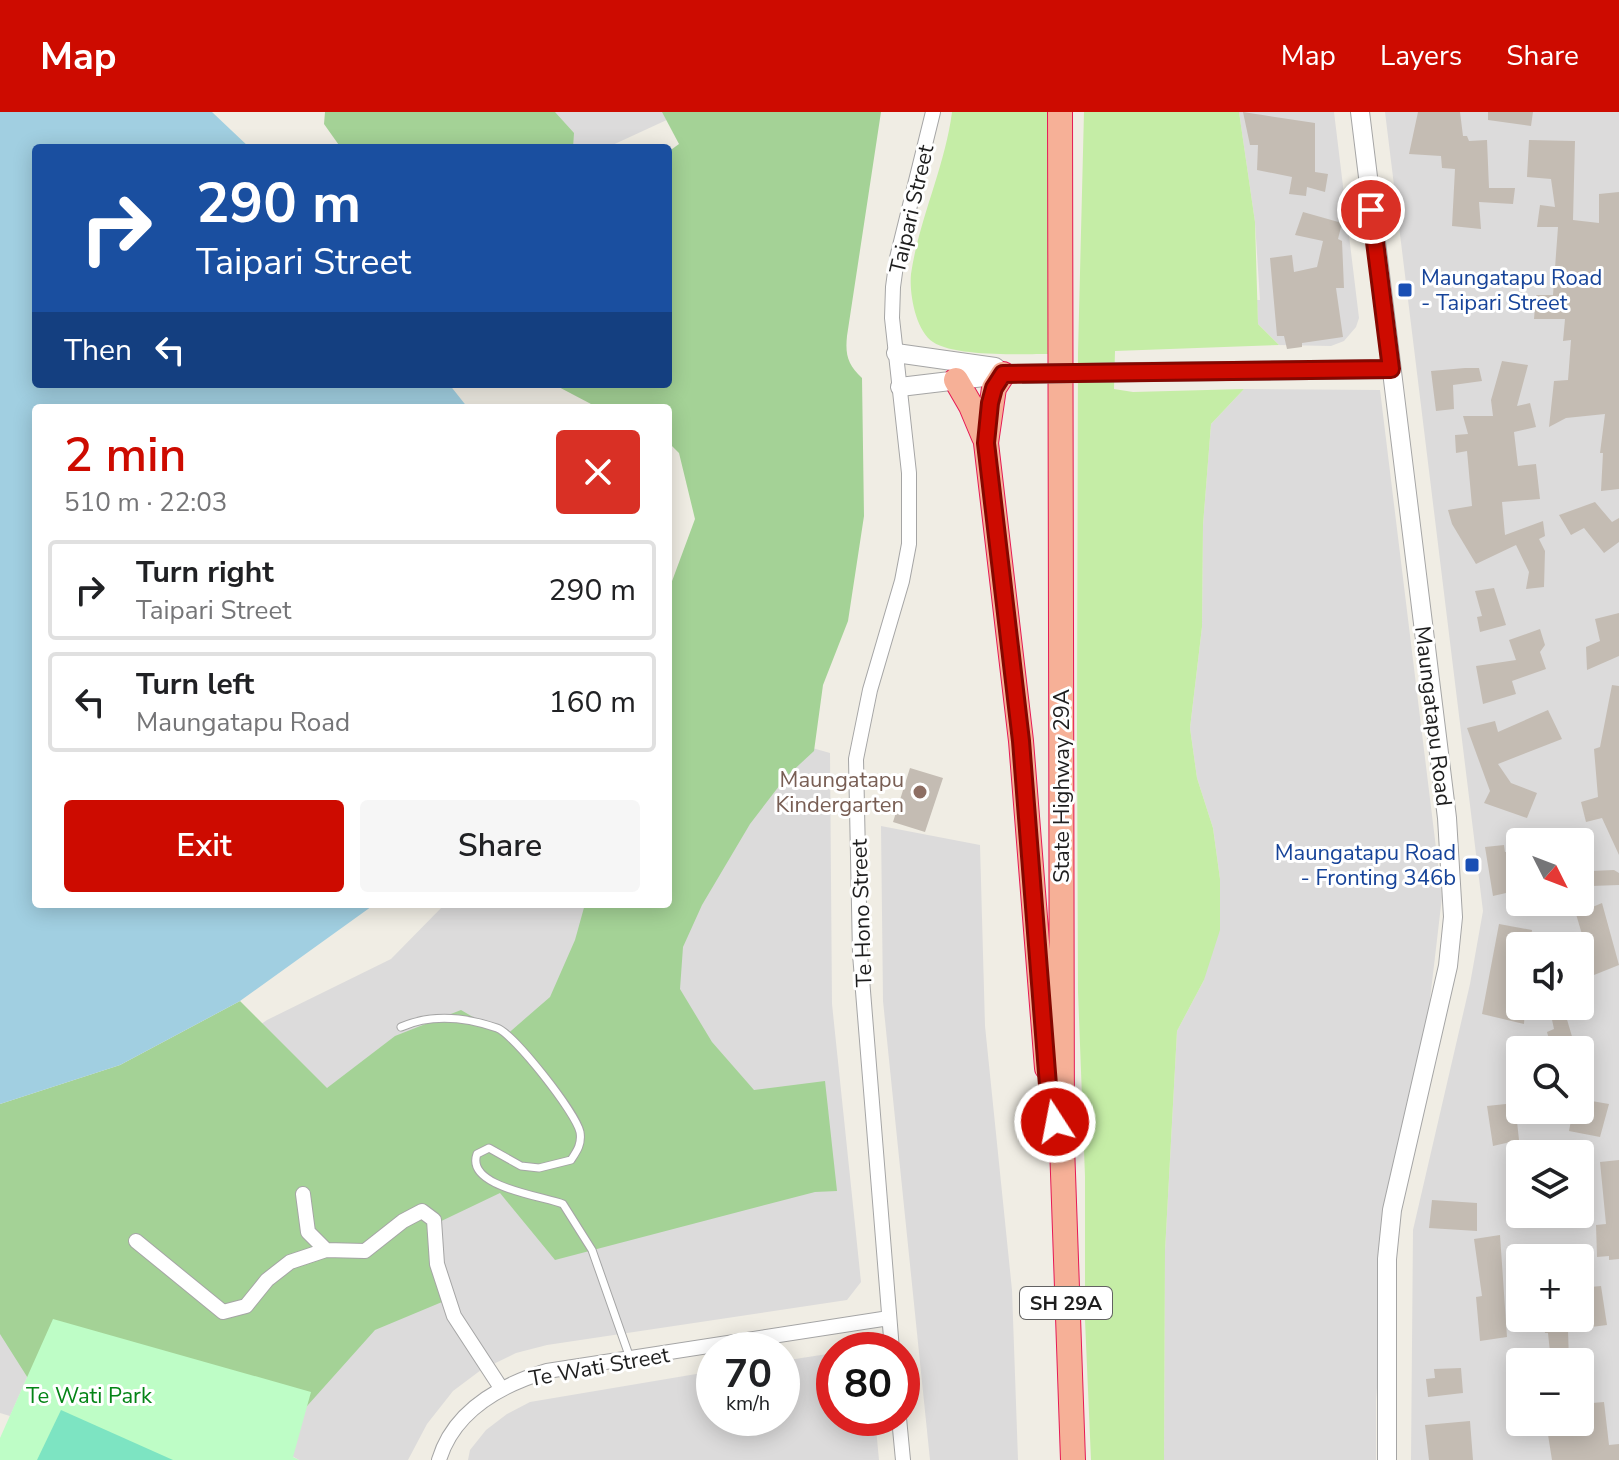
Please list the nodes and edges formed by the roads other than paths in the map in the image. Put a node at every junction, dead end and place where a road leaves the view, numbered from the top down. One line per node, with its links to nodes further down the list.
1 (933, 112): 4 (street, Taipari Street)
2 (1060, 112): 11 (highway, State Highway 29A / SH 29A)
3 (1360, 112): 5 (street, Maungatapu Road)
4 (896, 353): 6 (street); 8 (street, Taipari Street)
5 (1391, 369): 6 (street, bridge); 23 (street, Maungatapu Road)
6 (1013, 374): 7 (street); 9 (highway, SH 29A)
7 (956, 380): 8 (street); 9 (highway, SH 29A)
8 (900, 387): 15 (street, Te Hono Street)
9 (986, 443): 11 (highway, SH 29A)
10 (401, 1027): 17 (lane)
11 (1062, 1145): 22 (highway, State Highway 29A / SH 29A)
12 (303, 1194): 14 (street)
13 (136, 1241): 14 (street)
14 (326, 1250): 18 (street)
15 (889, 1318): 16 (street, Te Hono Street); 17 (street, Te Wati Street)
16 (890, 1332)
17 (630, 1360): 18 (street, Te Wati Street)
18 (501, 1388): 20 (street, Te Wati Street)
19 (901, 1436): 21 (street)
20 (439, 1460)
21 (903, 1460)
22 (1073, 1460)
23 (1387, 1460)

